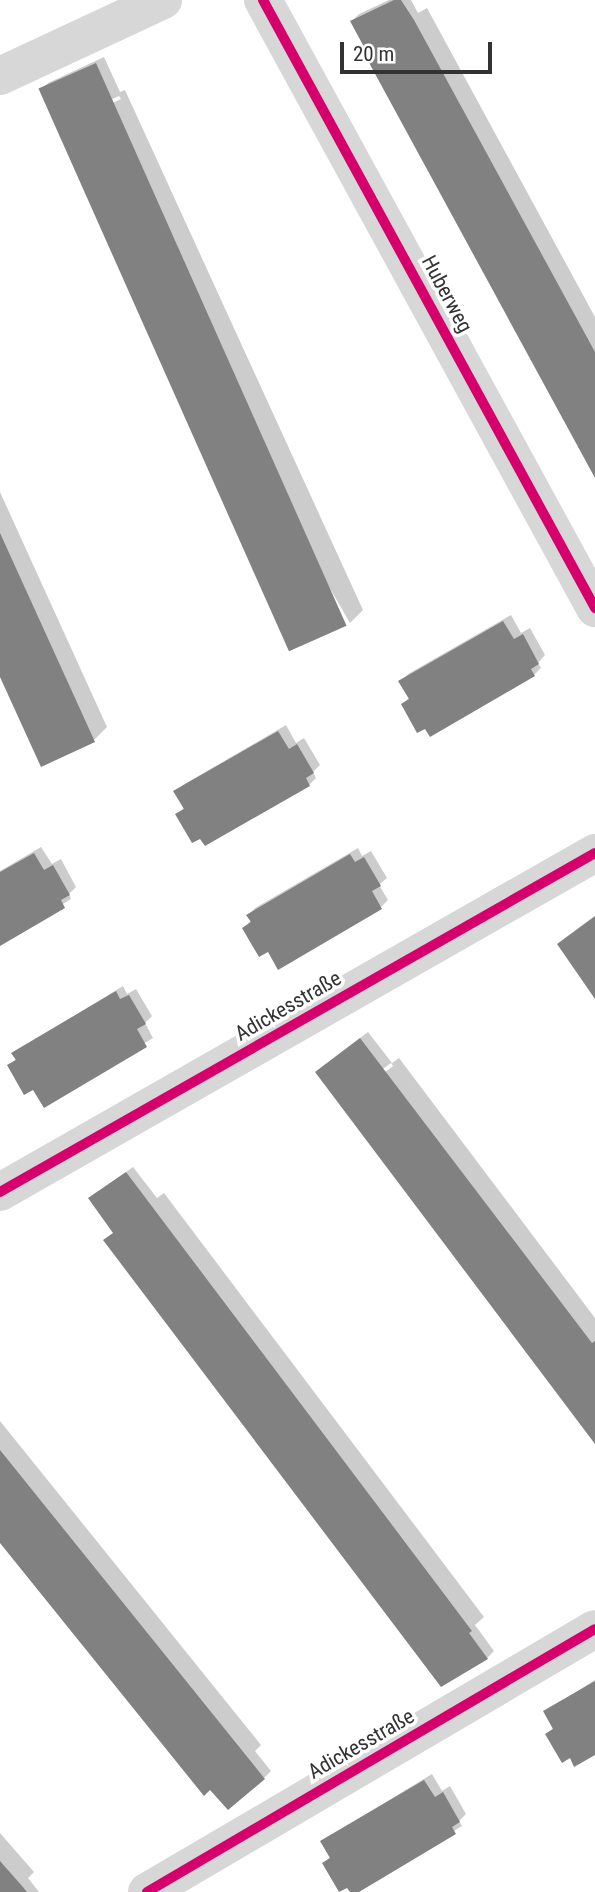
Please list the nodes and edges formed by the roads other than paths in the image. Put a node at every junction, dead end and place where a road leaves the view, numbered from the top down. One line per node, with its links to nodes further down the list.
1 (163, 0): 3 (street)
2 (263, 0): 4 (street, Huberweg)
3 (0, 76)
4 (595, 608)
5 (595, 853): 6 (street, Adickesstraße)
6 (0, 1192)
7 (595, 1629): 8 (street, Adickesstraße)
8 (147, 1892)

